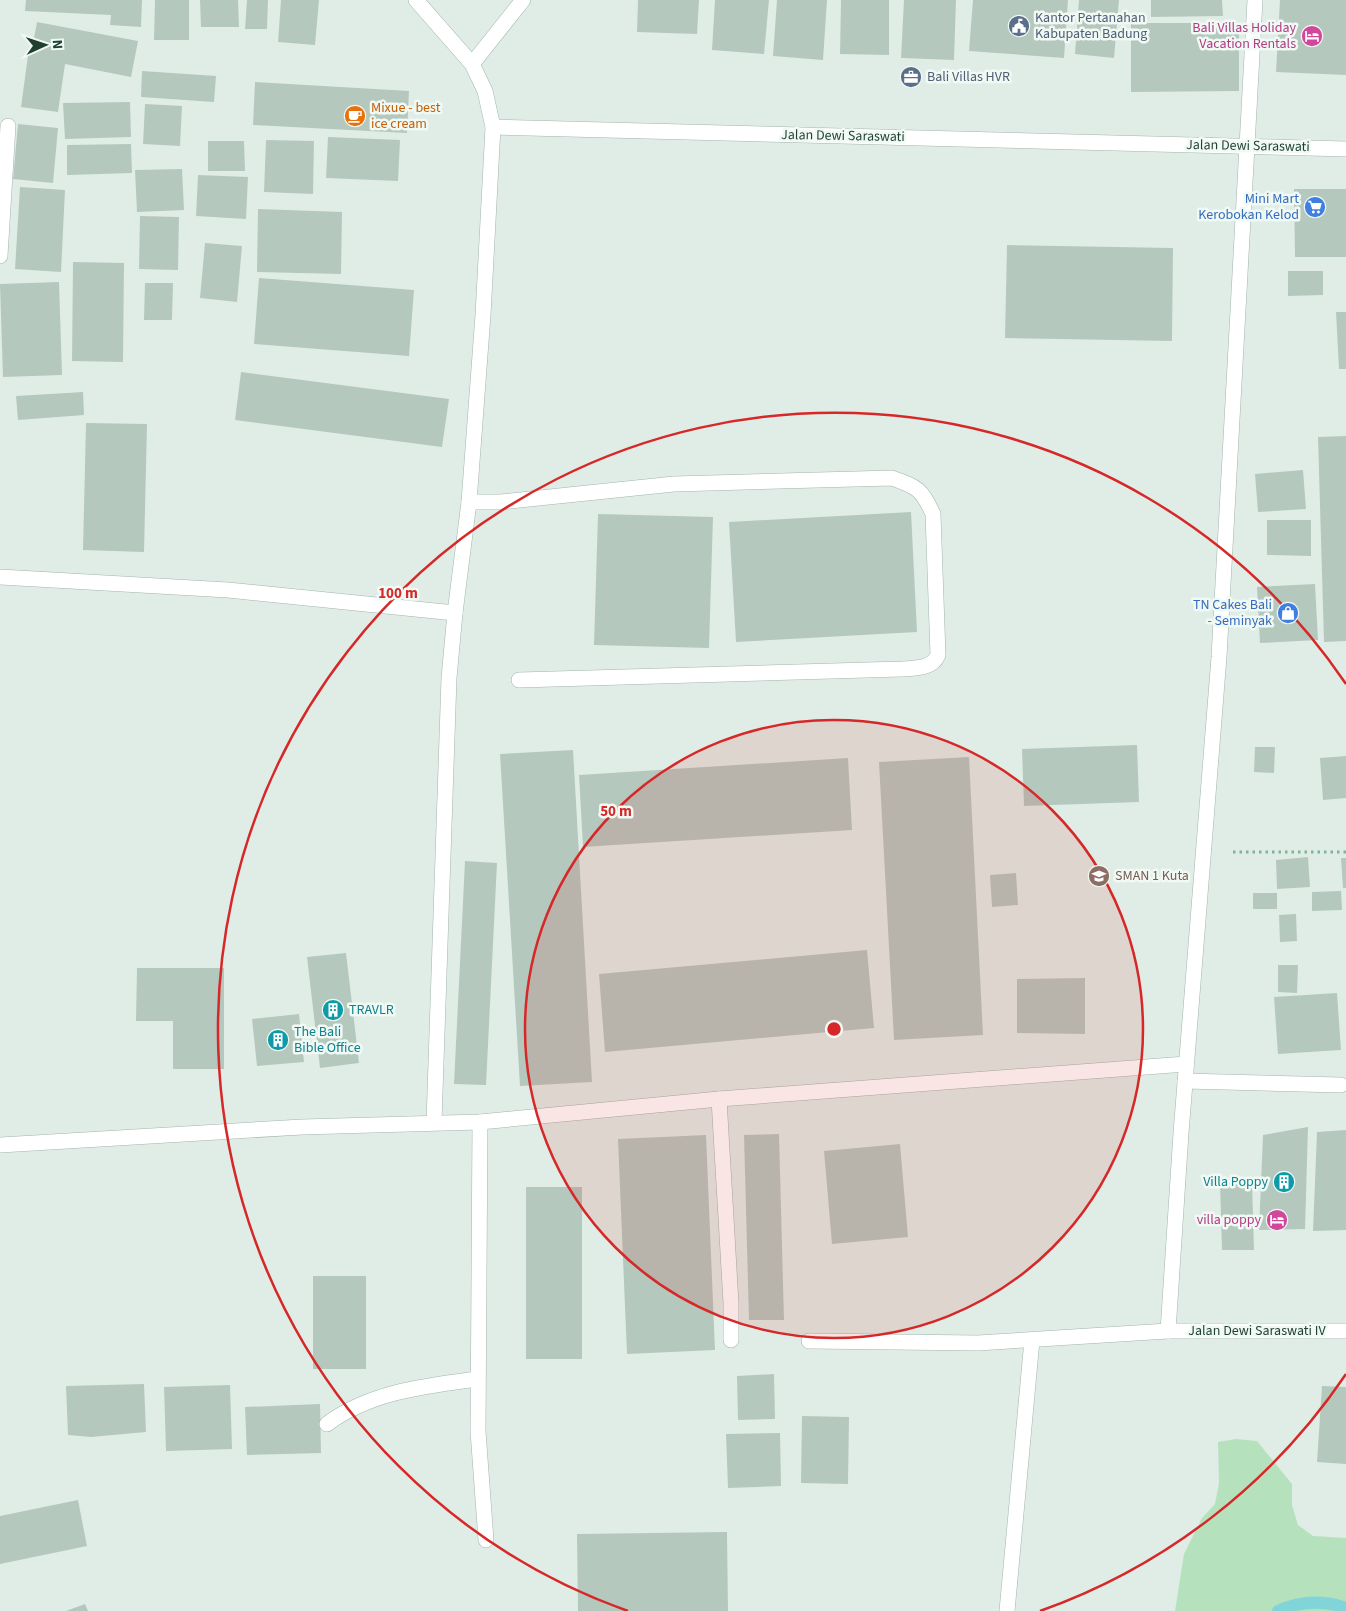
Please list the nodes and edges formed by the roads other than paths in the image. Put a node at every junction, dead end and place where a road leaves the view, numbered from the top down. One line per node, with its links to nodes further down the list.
1 (416, 0): 4 (street)
2 (522, 0): 4 (street)
3 (1255, 0): 7 (street)
4 (472, 64): 6 (street)
5 (8, 126): 9 (street)
6 (493, 127): 7 (street, Jalan Dewi Saraswati); 10 (street)
7 (1246, 146): 8 (street, Jalan Dewi Saraswati); 14 (street)
8 (1346, 149)
9 (0, 256)
10 (468, 502): 12 (street); 13 (street)
11 (0, 577): 12 (street)
12 (454, 613): 18 (street)
13 (519, 680)
14 (1186, 1064): 15 (street); 17 (street)
15 (1185, 1081): 16 (street); 22 (street)
16 (1341, 1085)
17 (719, 1099): 19 (street); 23 (street)
18 (434, 1122): 19 (street); 20 (street)
19 (480, 1122): 26 (street)
20 (0, 1146)
21 (1346, 1330): 22 (street, Jalan Dewi Saraswati IV)
22 (1168, 1331): 24 (street, Jalan Dewi Saraswati IV)
23 (731, 1340)
24 (1032, 1340): 25 (street, Jalan Dewi Saraswati IV); 29 (street)
25 (809, 1341)
26 (477, 1379): 27 (street); 28 (street)
27 (328, 1424)
28 (486, 1540)
29 (1007, 1611)

